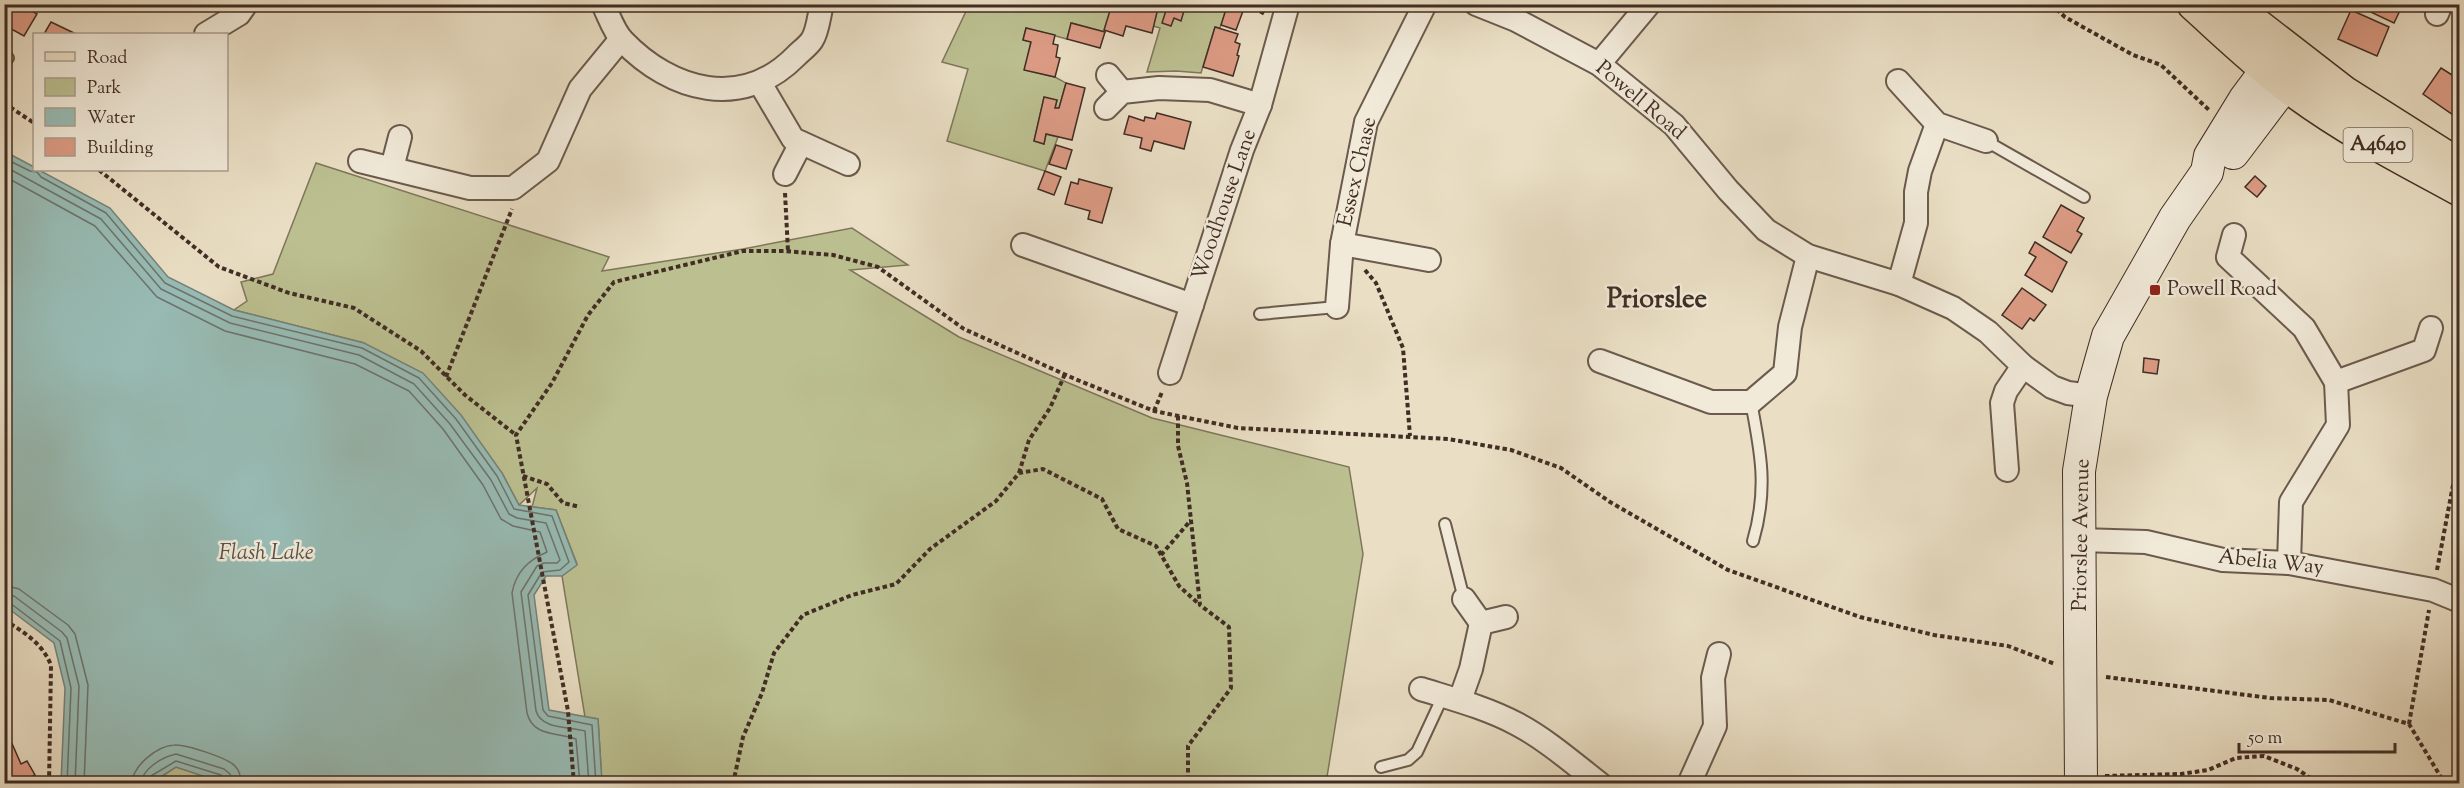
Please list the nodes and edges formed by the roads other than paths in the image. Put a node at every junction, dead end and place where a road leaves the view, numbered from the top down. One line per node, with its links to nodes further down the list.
1 (246, 4): 10 (street)
2 (603, 4): 11 (street)
3 (822, 4): 15 (street)
4 (1288, 4): 17 (street, Woodhouse Lane)
5 (1425, 4): 30 (street, Essex Chase)
6 (1476, 4): 12 (street, Powell Road)
7 (1649, 4): 12 (street)
8 (2194, 4): 13 (main road, A4640)
9 (2229, 4): 13 (main road, A4640)
10 (208, 33)
11 (621, 39): 15 (street); 25 (street)
12 (1599, 64): 32 (street, Powell Road)
13 (2285, 65): 24 (main road, A4640); 27 (main road, A4640); 43 (street, Priorslee Avenue)
14 (1898, 81): 18 (street)
15 (760, 83): 21 (street)
16 (1112, 92): 17 (street, Woodhouse Lane)
17 (1260, 105): 35 (street, Woodhouse Lane)
18 (1937, 124): 20 (street); 34 (street)
19 (400, 137): 25 (street)
20 (1986, 141): 28 (lane)
21 (801, 143): 23 (street); 26 (street)
22 (360, 161): 25 (street)
23 (848, 164)
24 (2460, 166)
25 (392, 168)
26 (785, 174)
27 (2460, 189)
28 (2084, 197)
29 (2234, 234): 42 (street)
30 (1342, 243): 33 (street, Essex Chase); 36 (street, Essex Chase)
31 (1023, 244): 35 (street, Woodhouse Lane)
32 (1808, 256): 34 (street, Powell Road); 44 (street)
33 (1429, 260)
34 (1899, 284): 40 (street, Powell Road)
35 (1192, 305): 41 (street, Woodhouse Lane)
36 (1337, 307): 37 (lane)
37 (1260, 314)
38 (2431, 328): 42 (street)
39 (1599, 361): 44 (street)
40 (2023, 366): 43 (street, Powell Road); 45 (street)
41 (1170, 373)
42 (2336, 382): 49 (street)
43 (2091, 396): 47 (street, Priorslee Avenue)
44 (1751, 402): 48 (lane)
45 (2007, 470)
46 (1445, 524): 50 (lane)
47 (2080, 540): 49 (street, Abelia Way); 57 (street, Priorslee Avenue)
48 (1752, 541)
49 (2289, 562): 51 (street, Abelia Way)
50 (1464, 599): 53 (street)
51 (2460, 601)
52 (1506, 617): 53 (street)
53 (1481, 623): 55 (street)
54 (1719, 654): 59 (street)
55 (1441, 695): 56 (lane); 58 (street)
56 (1381, 767)
57 (2092, 780)
58 (1600, 783)
59 (1689, 783)

